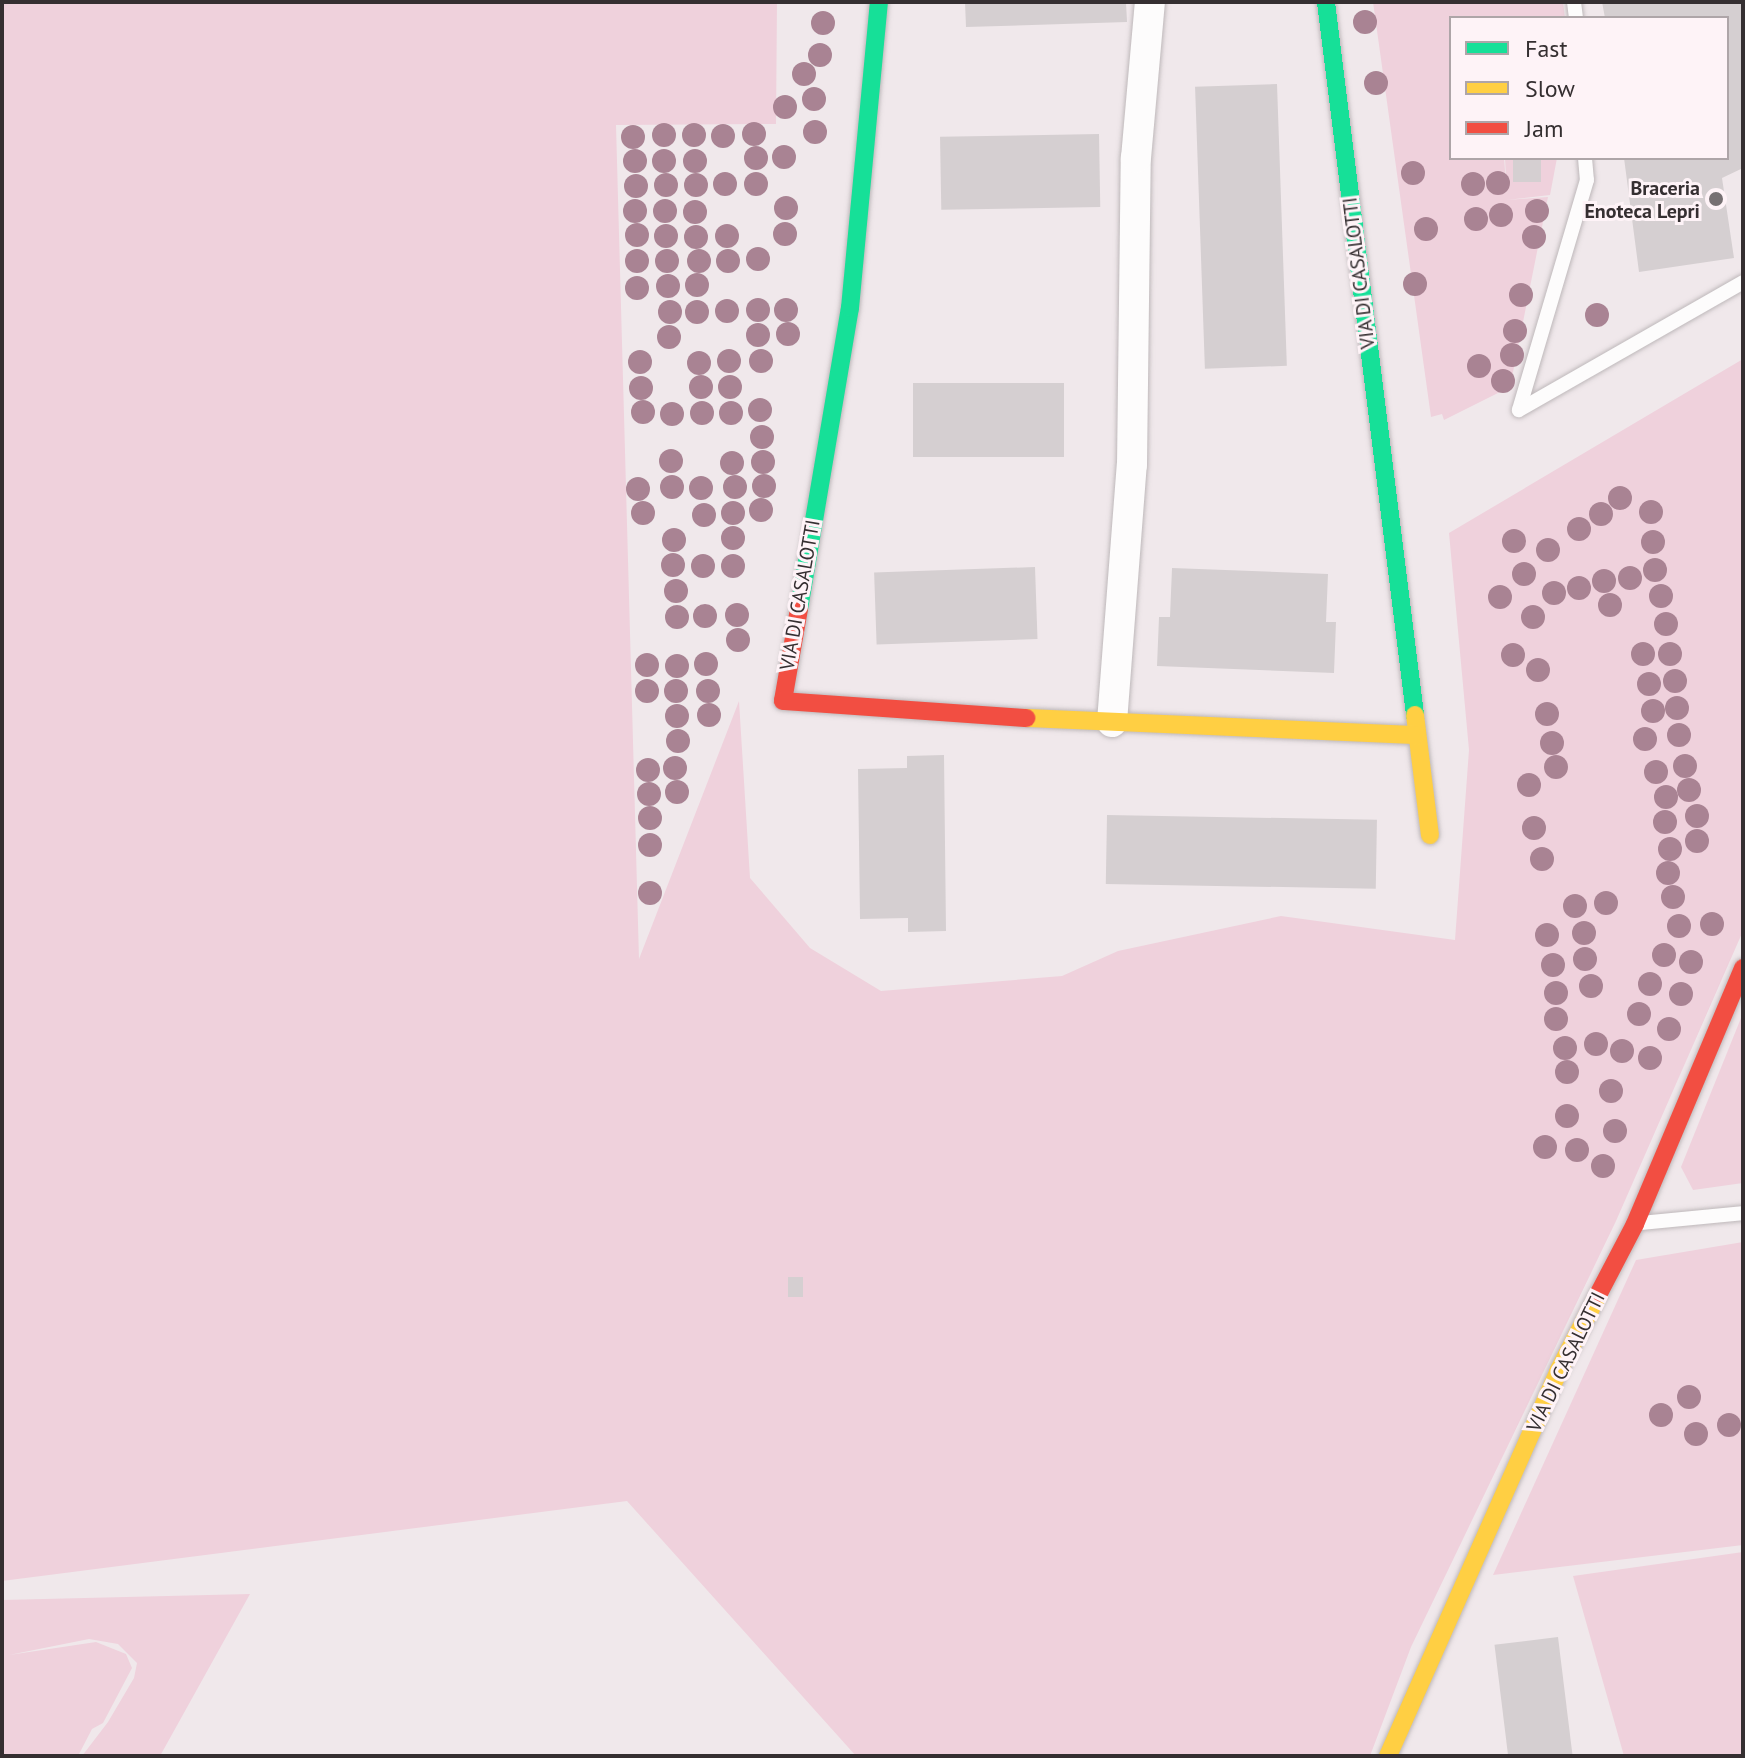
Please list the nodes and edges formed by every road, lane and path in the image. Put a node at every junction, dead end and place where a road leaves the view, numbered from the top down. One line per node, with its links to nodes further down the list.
1 (879, 2): 6 (street, VIA DI CASALOTTI)
2 (1150, 2): 6 (street)
3 (1326, 2): 7 (street, VIA DI CASALOTTI)
4 (1585, 160): 5 (lane)
5 (1743, 282)
6 (1112, 722): 7 (street, VIA DI CASALOTTI)
7 (1416, 735): 8 (street, VIA DI CASALOTTI)
8 (1430, 835)
9 (1743, 968): 11 (street, VIA DI CASALOTTI)
10 (1743, 1213): 11 (lane)
11 (1635, 1224): 12 (street, VIA DI CASALOTTI)
12 (1388, 1756)

